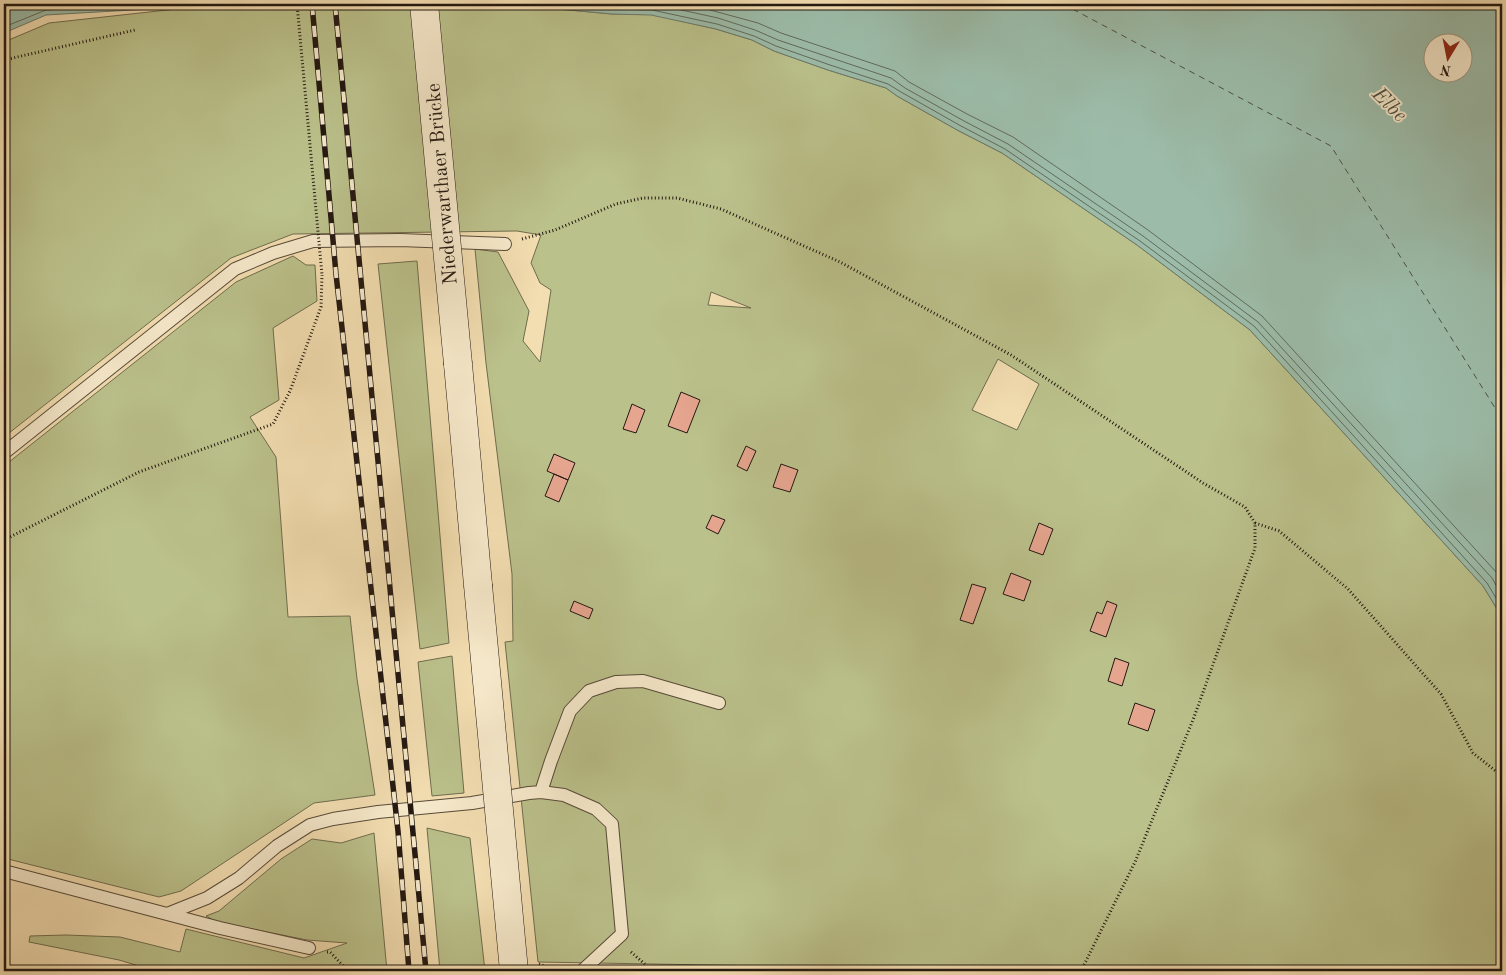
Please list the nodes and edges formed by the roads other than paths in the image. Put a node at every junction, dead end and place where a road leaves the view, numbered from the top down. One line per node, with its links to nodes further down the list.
1 (424, 4): 9 (main road, Niederwarthaer Brücke, bridge)
2 (505, 244): 3 (lane)
3 (4, 453)
4 (719, 703): 5 (lane)
5 (541, 792): 7 (lane); 10 (lane)
6 (4, 871): 7 (lane)
7 (167, 914): 8 (lane)
8 (309, 948)
9 (514, 971)
10 (582, 971)

